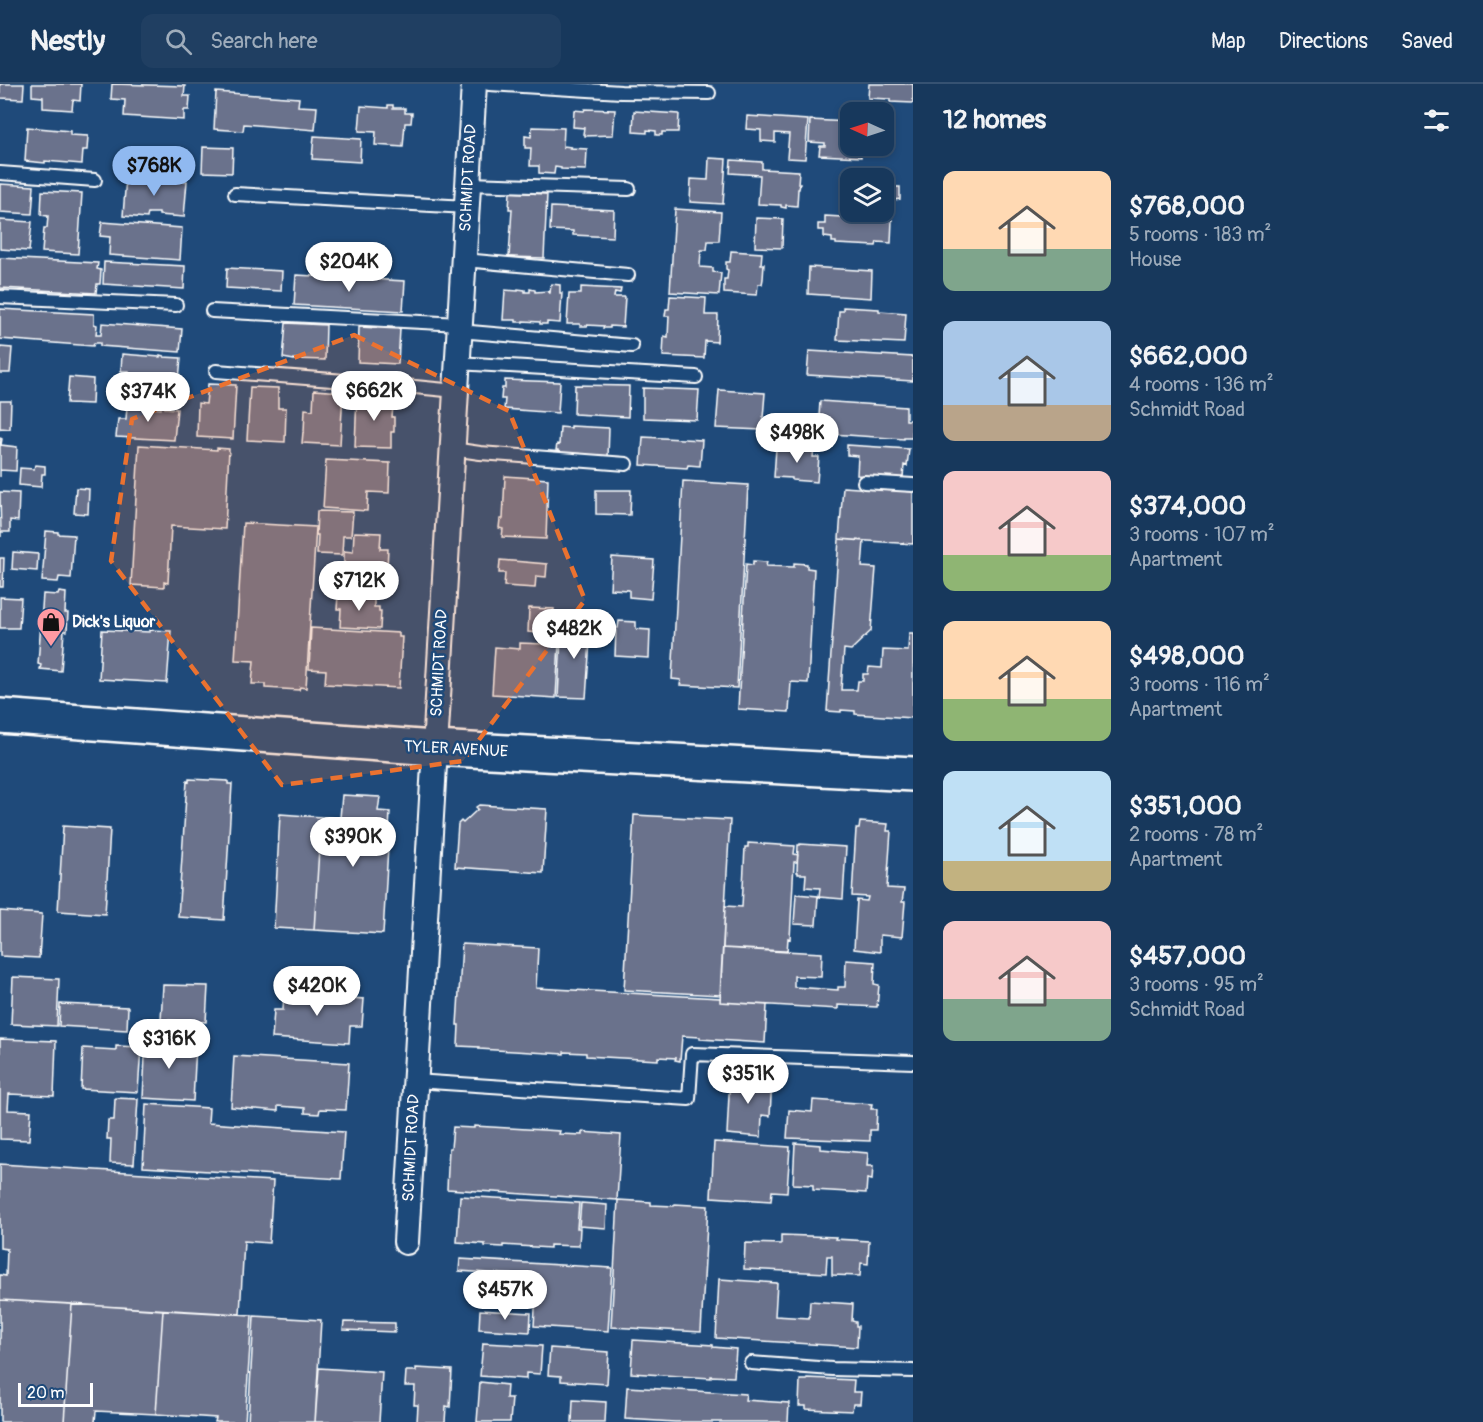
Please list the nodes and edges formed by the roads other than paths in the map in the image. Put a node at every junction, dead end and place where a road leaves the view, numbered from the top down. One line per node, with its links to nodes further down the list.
1 (474, 84): 8 (street, SCHMIDT ROAD)
2 (489, 84): 3 (lane)
3 (709, 93)
4 (0, 173): 5 (lane)
5 (95, 180)
6 (629, 189): 8 (lane)
7 (235, 194): 8 (lane)
8 (467, 195): 9 (street, SCHMIDT ROAD)
9 (464, 260): 10 (lane); 14 (street, SCHMIDT ROAD)
10 (628, 275)
11 (0, 297): 12 (lane)
12 (176, 305)
13 (212, 311): 14 (lane)
14 (460, 327): 15 (lane); 16 (street, SCHMIDT ROAD)
15 (632, 346)
16 (457, 363): 18 (lane); 19 (street, SCHMIDT ROAD)
17 (216, 372): 19 (lane)
18 (696, 377)
19 (456, 391): 20 (street, SCHMIDT ROAD)
20 (452, 449): 21 (lane); 25 (street, SCHMIDT ROAD)
21 (626, 464)
22 (864, 482): 23 (lane)
23 (913, 485)
24 (0, 717): 25 (main road, TYLER AVENUE)
25 (434, 748): 26 (main road, TYLER AVENUE); 28 (street, SCHMIDT ROAD)
26 (913, 774)
27 (913, 1062): 28 (lane)
28 (415, 1081): 29 (street, SCHMIDT ROAD)
29 (406, 1242)
30 (751, 1363): 31 (lane)
31 (913, 1371)

